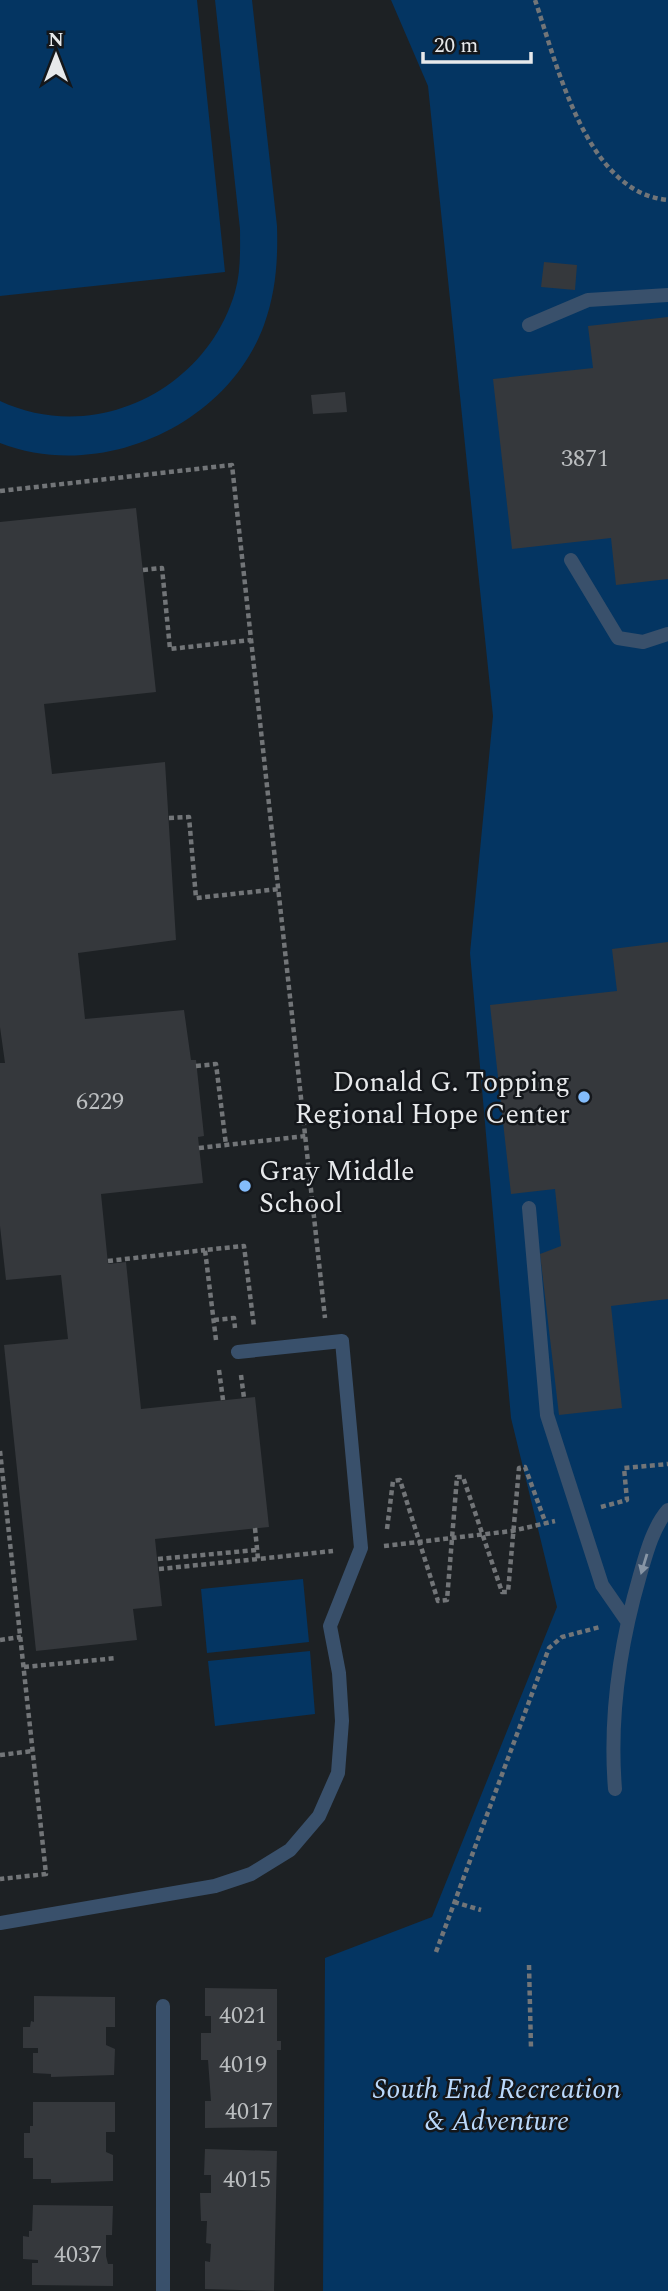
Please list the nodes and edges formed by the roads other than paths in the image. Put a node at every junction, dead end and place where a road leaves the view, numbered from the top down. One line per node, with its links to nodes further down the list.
1 (668, 295): 2 (lane)
2 (529, 325)
3 (570, 560): 4 (lane)
4 (668, 634)
5 (529, 1208): 8 (lane)
6 (238, 1352): 10 (lane)
7 (668, 1510): 8 (lane, one-way to 8)
8 (627, 1620): 9 (lane)
9 (615, 1789)
10 (0, 1923)
11 (163, 2006): 12 (lane)
12 (163, 2291)

